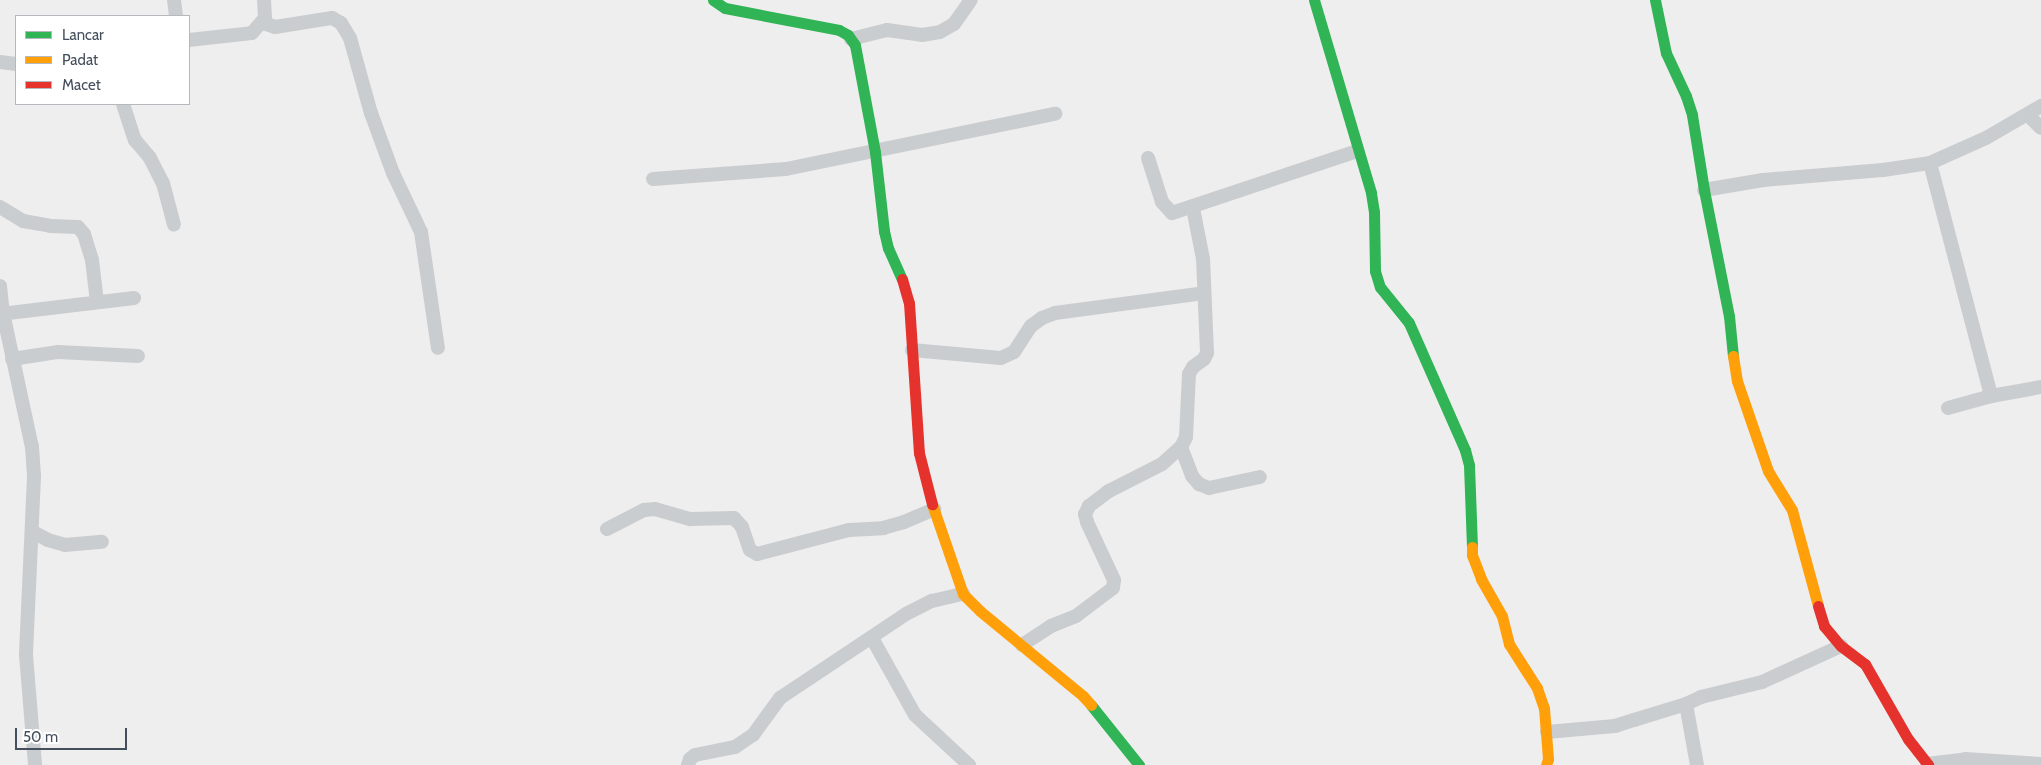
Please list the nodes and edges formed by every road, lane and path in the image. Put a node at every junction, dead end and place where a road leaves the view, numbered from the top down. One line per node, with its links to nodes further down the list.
1 (174, 0): 7 (street)
2 (264, 0): 8 (street)
3 (713, 0): 9 (street)
4 (971, 0): 9 (street)
5 (1314, 0): 18 (street)
6 (1655, 0): 23 (street)
7 (176, 15)
8 (263, 23): 10 (street); 32 (street)
9 (851, 39): 19 (street)
10 (190, 40)
11 (0, 62): 12 (street)
12 (15, 64)
13 (123, 105): 26 (street)
14 (2041, 106): 16 (street)
15 (1055, 114): 19 (street)
16 (2028, 115): 17 (street); 21 (street)
17 (2041, 128)
18 (1357, 151): 25 (street); 50 (street)
19 (875, 152): 22 (street); 33 (street)
20 (1148, 158): 25 (street)
21 (1930, 163): 23 (street); 37 (street)
22 (653, 179)
23 (1704, 190): 48 (street)
24 (0, 207): 30 (street)
25 (1193, 208): 28 (street)
26 (174, 225)
27 (0, 286): 31 (street)
28 (1204, 293): 33 (street); 39 (street)
29 (134, 298): 30 (street)
30 (97, 302): 31 (street)
31 (1, 314): 35 (street)
32 (438, 348)
33 (912, 350): 41 (street)
34 (138, 356): 35 (street)
35 (12, 359): 43 (street)
36 (2041, 387): 37 (street)
37 (1991, 396): 38 (street)
38 (1948, 408)
39 (1181, 447): 40 (street); 47 (street)
40 (1260, 477)
41 (934, 509): 42 (street); 45 (street)
42 (607, 528)
43 (34, 532): 44 (street); 54 (street)
44 (102, 542)
45 (963, 594): 46 (street); 47 (street)
46 (872, 638): 51 (street); 55 (street)
47 (1022, 645): 56 (street)
48 (1841, 646): 49 (street); 52 (street)
49 (1686, 704): 50 (street); 58 (street)
50 (1547, 732): 57 (street)
51 (685, 764)
52 (1928, 764): 53 (street)
53 (2041, 764)
54 (35, 765)
55 (969, 765)
56 (1139, 765)
57 (1546, 765)
58 (1697, 765)

